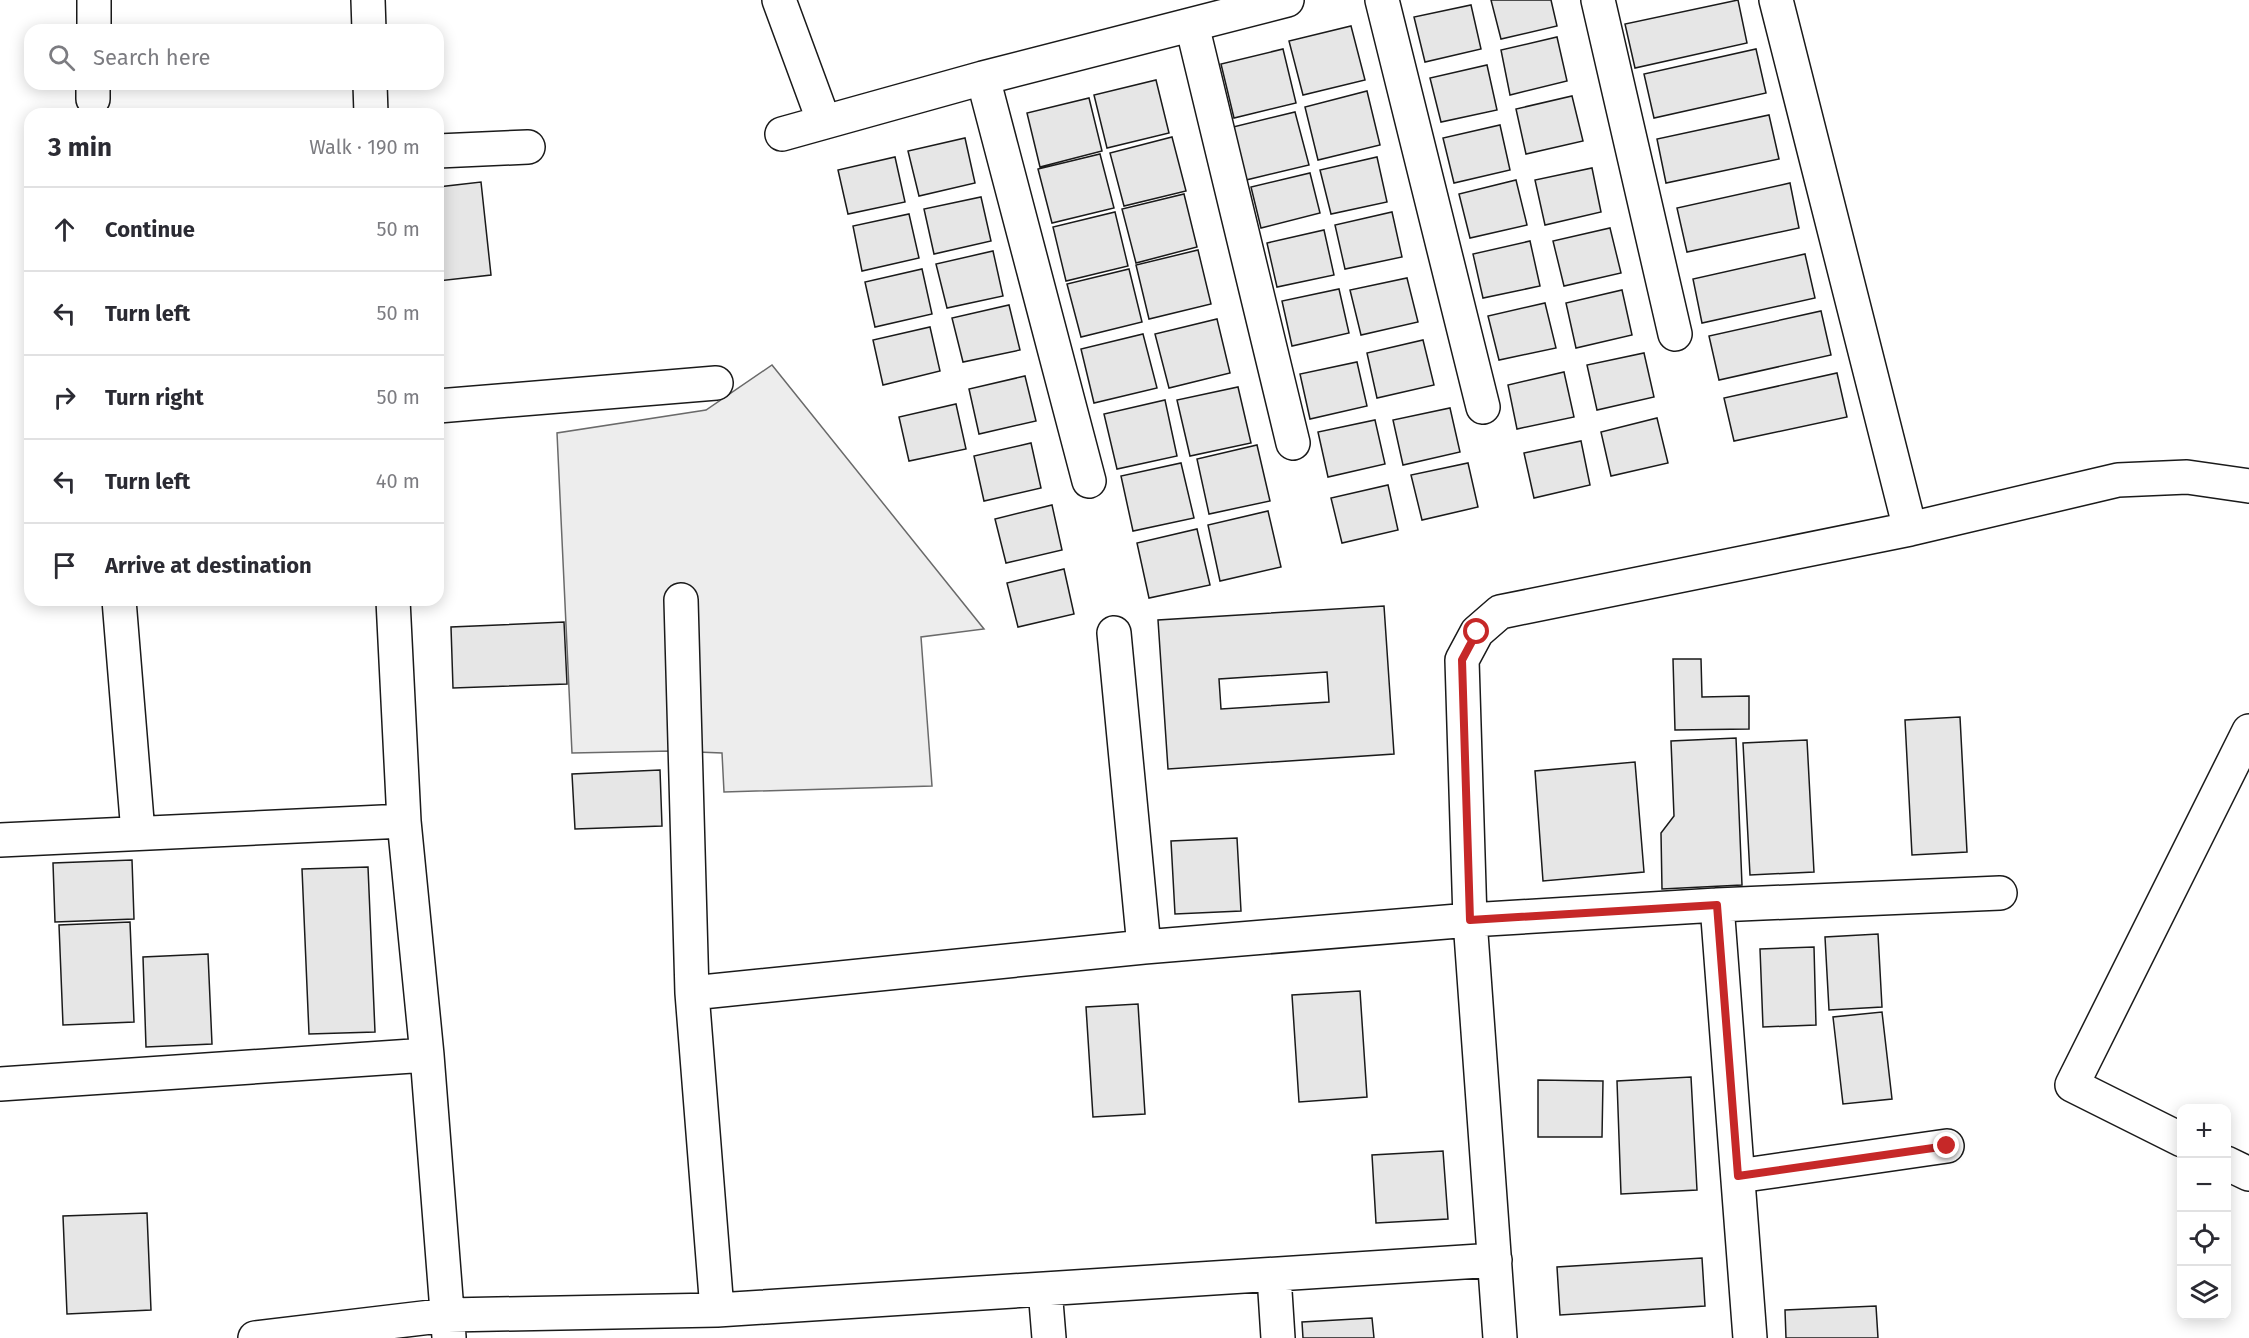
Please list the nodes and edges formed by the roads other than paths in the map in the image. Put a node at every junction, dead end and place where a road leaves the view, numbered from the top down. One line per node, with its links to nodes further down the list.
1 (94, 0): 8 (street)
2 (368, 0): 9 (street)
3 (779, 0): 14 (street)
4 (1287, 0): 10 (street)
5 (1382, 0): 21 (street)
6 (1598, 0): 18 (street)
7 (1776, 0): 25 (street)
8 (94, 24)
9 (369, 24)
10 (1192, 25): 11 (street); 22 (street)
11 (983, 78): 14 (street); 23 (street)
12 (370, 90): 13 (street)
13 (371, 108)
14 (824, 122): 15 (street)
15 (782, 134)
16 (528, 147): 17 (street)
17 (444, 151)
18 (1675, 334)
19 (716, 383): 20 (street)
20 (444, 406)
21 (1483, 407)
22 (1293, 443)
23 (1089, 481)
24 (2249, 486): 25 (street)
25 (1910, 529): 36 (street)
26 (681, 600): 38 (street)
27 (119, 606): 32 (street)
28 (393, 606): 31 (street)
29 (1114, 633): 37 (street)
30 (2249, 731): 41 (street)
31 (404, 821): 32 (street); 39 (street)
32 (138, 833): 33 (street)
33 (0, 840)
34 (2000, 893): 35 (street)
35 (1717, 905): 36 (street); 45 (street)
36 (1470, 920): 37 (street); 46 (street)
37 (1144, 947): 38 (street)
38 (692, 993): 49 (street)
39 (427, 1055): 40 (street); 50 (street)
40 (0, 1084)
41 (2177, 1138)
42 (1947, 1146): 45 (street)
43 (2231, 1165): 44 (street)
44 (2249, 1174)
45 (1738, 1176): 55 (street)
46 (1495, 1260): 47 (street); 54 (street)
47 (1274, 1276): 48 (street); 53 (street)
48 (1045, 1289): 49 (street); 52 (street)
49 (717, 1310): 50 (street)
50 (448, 1327): 51 (street)
51 (255, 1338)
52 (1049, 1338)
53 (1278, 1338)
54 (1500, 1338)
55 (1750, 1338)

